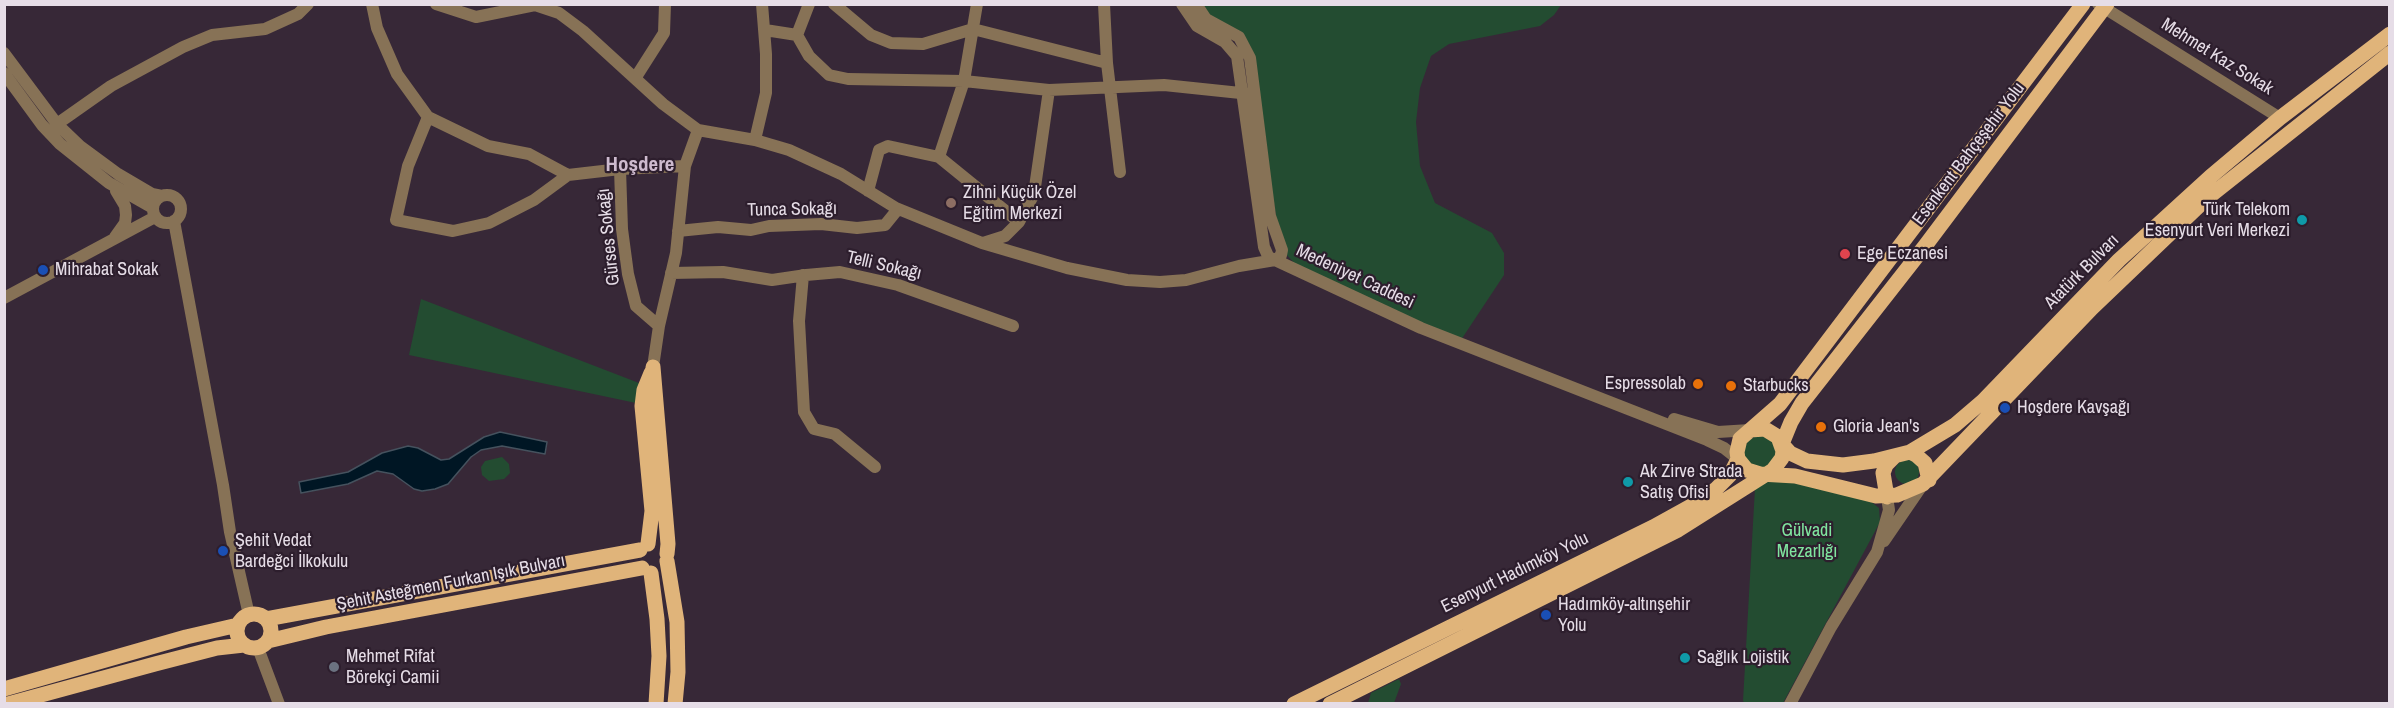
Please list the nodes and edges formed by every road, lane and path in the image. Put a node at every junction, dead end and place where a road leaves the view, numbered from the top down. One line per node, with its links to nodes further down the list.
1 (308, 4): 29 (street)
2 (372, 4): 27 (street)
3 (436, 4): 12 (street)
4 (665, 4): 22 (street)
5 (762, 4): 15 (street)
6 (809, 4): 17 (street)
7 (834, 4): 14 (street)
8 (977, 4): 14 (street)
9 (1104, 4): 20 (street)
10 (1182, 4): 26 (street)
11 (1196, 4): 26 (street)
12 (535, 5): 22 (street)
13 (2093, 7): 28 (street, Mehmet Kaz Sokak); 55 (main road, Esenkent Bahçeşehir Yolu); 56 (main road, Esenkent Bahçeşehir Yolu)
14 (973, 29): 20 (street); 23 (street)
15 (765, 30): 17 (street); 31 (street)
16 (2390, 34): 28 (main road, Atatürk Bulvarı)
17 (797, 35): 23 (street)
18 (4, 53): 29 (street)
19 (2390, 53): 62 (main road, Atatürk Bulvarı)
20 (1107, 63): 24 (street)
21 (4, 73): 37 (street)
22 (636, 77): 30 (street)
23 (964, 81): 25 (street); 32 (street)
24 (1109, 89): 25 (street); 26 (street); 35 (street)
25 (1049, 90): 43 (street)
26 (1250, 94): 47 (street)
27 (428, 117): 36 (street); 36 (street)
28 (2280, 118): 57 (main road, Atatürk Bulvarı)
29 (57, 124): 39 (street)
30 (698, 130): 31 (street, Medeniyet Caddesi); 33 (street)
31 (755, 140): 38 (street, Medeniyet Caddesi)
32 (939, 157): 38 (street); 43 (street)
33 (685, 166): 34 (street); 44 (street)
34 (620, 169): 36 (street); 51 (street, Gürses Sokağı)
35 (1120, 172)
36 (568, 175)
37 (109, 183): 41 (street); 45 (street)
38 (868, 191): 40 (street, Medeniyet Caddesi)
39 (162, 196): 41 (street); 42 (street)
40 (898, 208): 44 (street, Tunca Sokağı); 46 (street, Medeniyet Caddesi)
41 (154, 212): 42 (street); 45 (street)
42 (174, 221): 69 (street)
43 (1019, 222): 46 (street)
44 (678, 231): 48 (street)
45 (113, 239): 50 (street)
46 (982, 243): 47 (street, Medeniyet Caddesi)
47 (1275, 260): 54 (street, Medeniyet Caddesi)
48 (671, 273): 49 (street, Telli Sokağı); 51 (street)
49 (803, 275): 52 (street, Telli Sokağı); 60 (street)
50 (4, 298)
51 (659, 326): 53 (street)
52 (1013, 326)
53 (653, 368): 64 (main road); 66 (main road)
54 (1598, 396): 55 (street); 59 (street)
55 (1750, 430): 56 (main road); 59 (main road)
56 (1782, 444): 58 (main road, Atatürk Bulvarı); 61 (main road)
57 (1910, 452): 58 (main road, Atatürk Bulvarı); 62 (main road)
58 (1894, 457): 63 (main road)
59 (1738, 459): 61 (main road); 76 (main road, Esenyurt Hadımköy Yolu)
60 (875, 467)
61 (1767, 473): 63 (main road, Atatürk Bulvarı); 77 (main road, Esenyurt Hadımköy Yolu)
62 (1926, 482): 63 (main road, Atatürk Bulvarı); 65 (street, Atatürk Bulvarı)
63 (1887, 497): 65 (street, Atatürk Bulvarı)
64 (644, 547): 66 (main road); 67 (main road); 68 (main road, Şehit Asteğmen Furkan Işık Bulvarı)
65 (1877, 552): 78 (street, Atatürk Bulvarı)
66 (667, 557): 67 (main road); 75 (main road)
67 (646, 570): 70 (main road, Şehit Asteğmen Furkan Işık Bulvarı); 74 (main road)
68 (266, 619): 69 (main road); 70 (main road)
69 (244, 620): 70 (main road); 71 (main road)
70 (257, 645): 72 (main road, Şehit Asteğmen Furkan Işık Bulvarı); 73 (street)
71 (4, 689)
72 (8, 704)
73 (279, 704)
74 (656, 704)
75 (675, 704)
76 (1294, 704)
77 (1330, 704)
78 (1790, 704)

